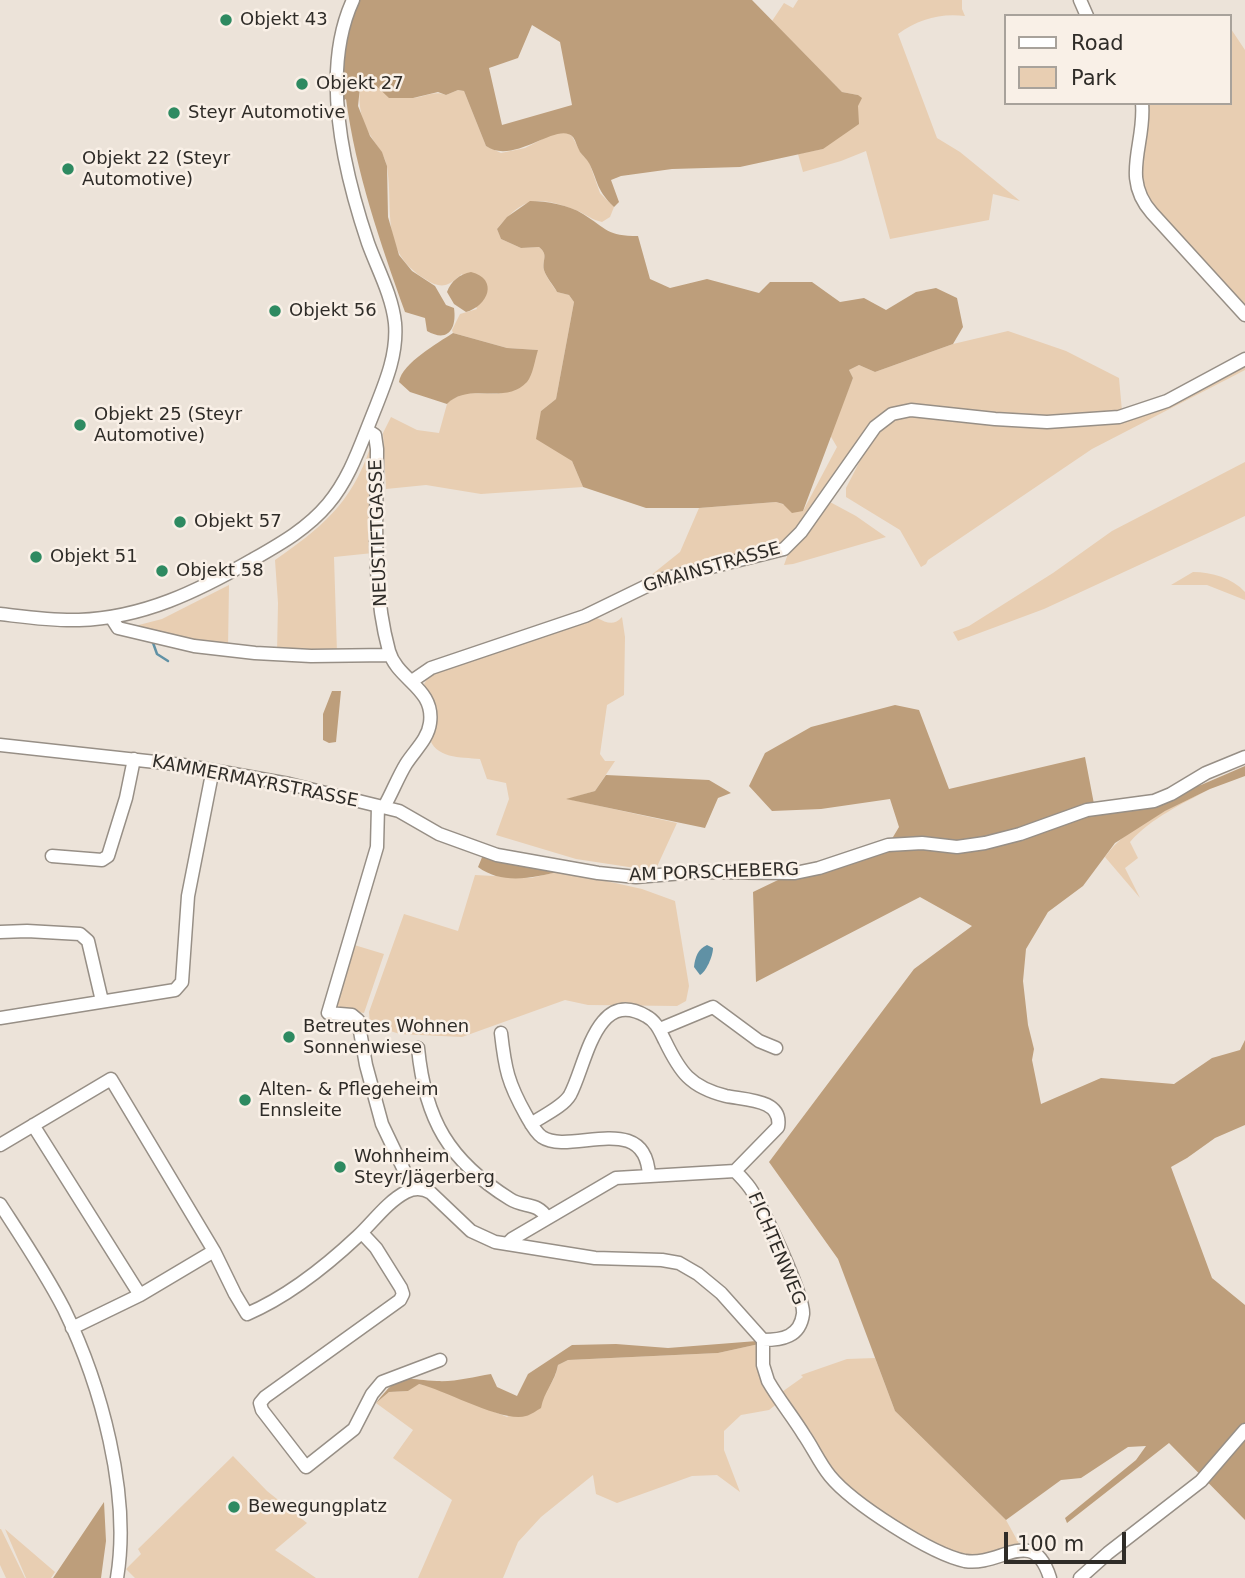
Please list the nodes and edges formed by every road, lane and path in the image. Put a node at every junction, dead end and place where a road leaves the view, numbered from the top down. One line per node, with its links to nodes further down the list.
1 (353, 0): 5 (street)
2 (1142, 105): 3 (street)
3 (1245, 315)
4 (1245, 359): 9 (street, GMAINSTRASSE)
5 (367, 430): 7 (street); 8 (street, NEUSTIFTGASSE)
6 (0, 614): 7 (street)
7 (111, 617): 8 (street)
8 (390, 654): 9 (street, NEUSTIFTGASSE)
9 (412, 681): 14 (street, NEUSTIFTGASSE)
10 (1, 746): 12 (street, KAMMERMAYRSTRASSE)
11 (1245, 757): 14 (street, AM PORSCHEBERG)
12 (134, 760): 14 (street, KAMMERMAYRSTRASSE); 15 (street)
13 (211, 779): 17 (street)
14 (382, 806): 28 (street)
15 (52, 856)
16 (0, 932): 17 (street)
17 (102, 1001): 18 (street)
18 (0, 1018)
19 (660, 1030): 22 (street); 23 (street); 26 (street)
20 (501, 1033): 23 (street)
21 (418, 1048): 30 (street)
22 (776, 1048)
23 (531, 1124): 27 (street)
24 (33, 1125): 25 (street); 33 (street); 34 (street)
25 (0, 1145)
26 (735, 1171): 27 (street); 36 (street, FICHTENWEG)
27 (649, 1175): 30 (street)
28 (413, 1189): 31 (street); 32 (street)
29 (0, 1204): 35 (street)
30 (547, 1218): 32 (street)
31 (362, 1233): 33 (street); 37 (street)
32 (507, 1244): 36 (street)
33 (214, 1251): 34 (street)
34 (140, 1295): 35 (street)
35 (72, 1328): 39 (street)
36 (763, 1340): 40 (street)
37 (440, 1360)
38 (1245, 1430): 41 (street)
39 (117, 1578)
40 (1050, 1578)
41 (1080, 1578)

